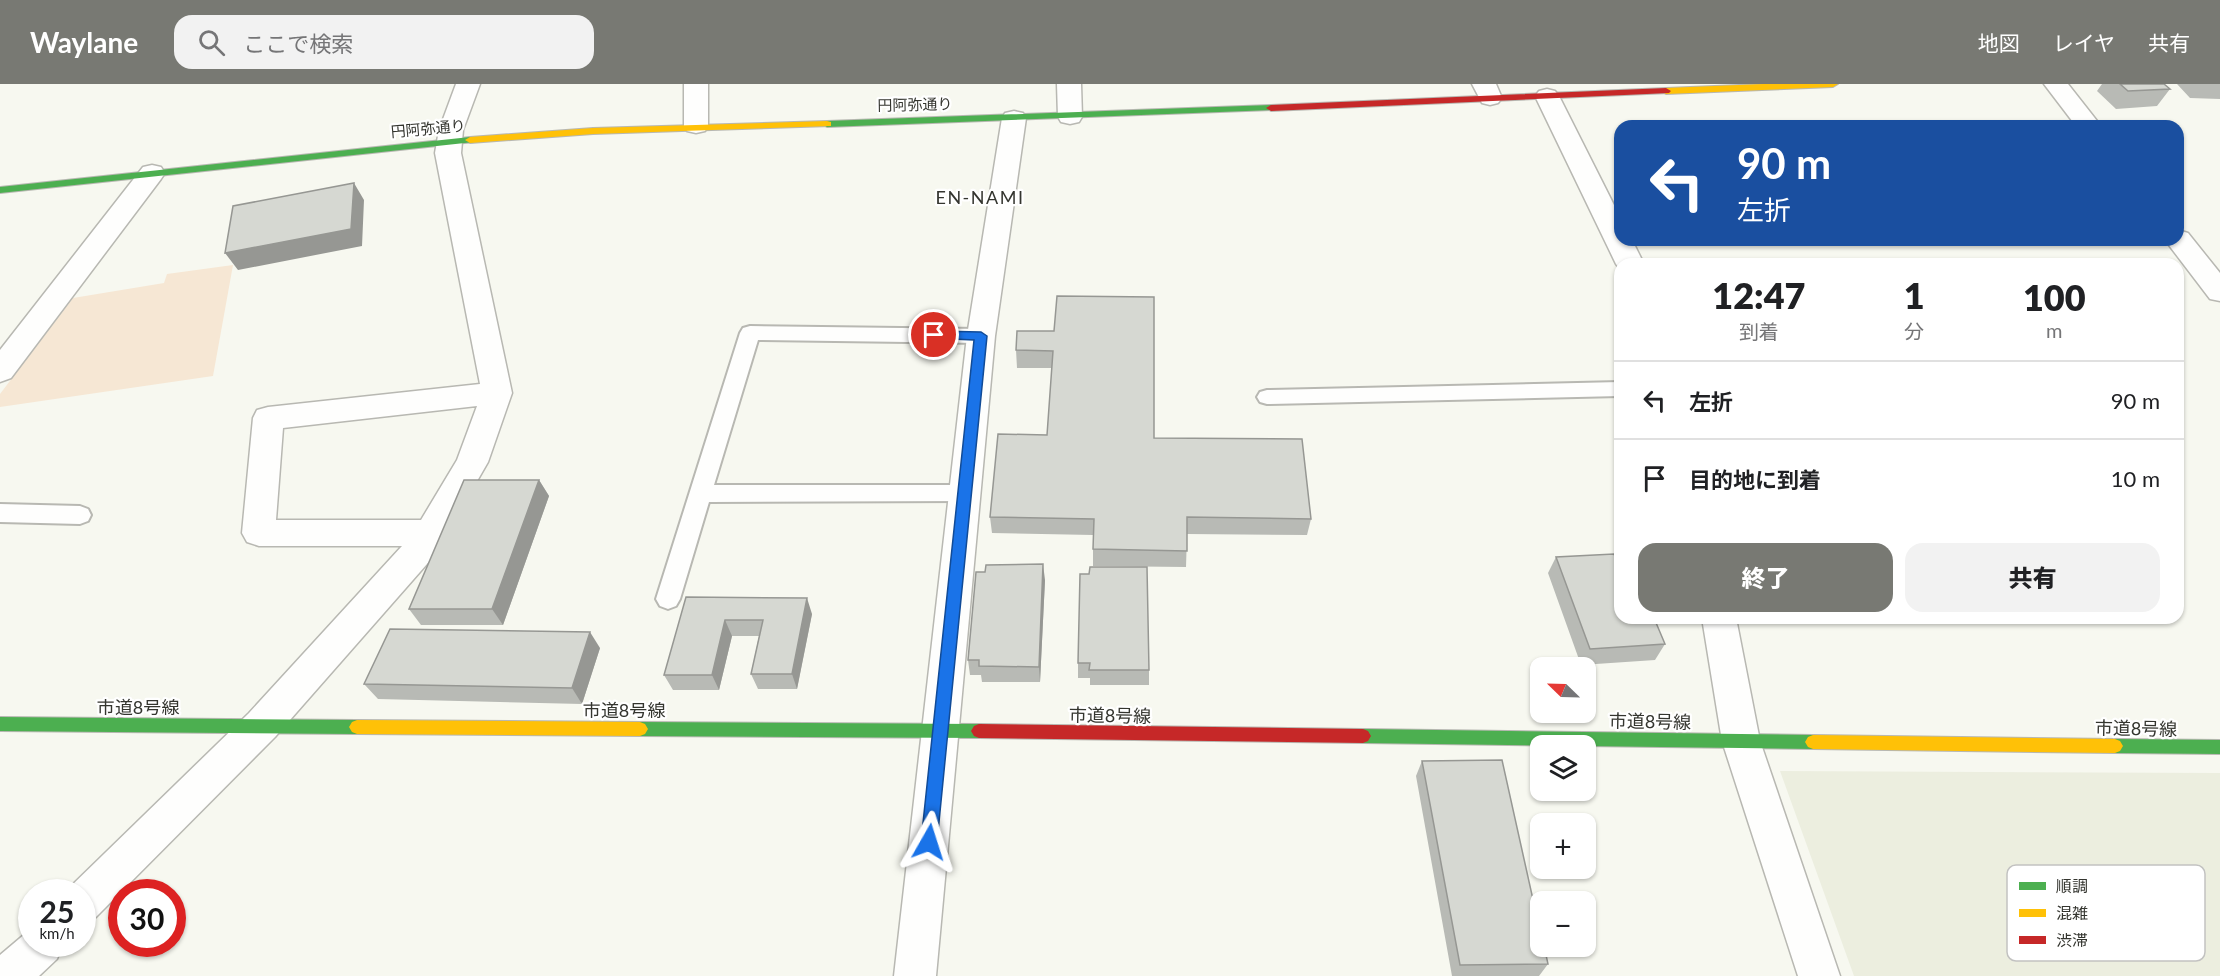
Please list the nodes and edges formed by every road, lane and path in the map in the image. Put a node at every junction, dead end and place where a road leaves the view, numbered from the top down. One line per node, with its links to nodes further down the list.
1 (468, 84): 13 (street)
2 (696, 84): 12 (street)
3 (1069, 84): 9 (street)
4 (1833, 84): 6 (street, 円阿弥通り)
5 (2056, 84): 11 (street)
6 (1692, 87): 8 (street, 円阿弥通り)
7 (1487, 91): 8 (street, 円阿弥通り); 9 (street, 円阿弥通り)
8 (1547, 96): 16 (street)
9 (1070, 117): 10 (street, 円阿弥通り)
10 (1014, 118): 12 (street, 円阿弥通り); 19 (street)
11 (2084, 120)
12 (696, 126): 13 (street, 円阿弥通り)
13 (449, 142): 14 (street, 円阿弥通り); 22 (street)
14 (152, 173): 15 (street, 円阿弥通り); 20 (street)
15 (0, 190)
16 (1614, 232)
17 (2184, 246): 18 (street)
18 (2220, 292)
19 (981, 336): 24 (street); 25 (lane)
20 (0, 371)
21 (1614, 389): 23 (lane)
22 (497, 393): 28 (street); 28 (street)
23 (1267, 397)
24 (965, 493): 25 (lane); 33 (street)
25 (700, 494): 29 (lane)
26 (0, 513): 27 (lane)
27 (80, 515)
28 (430, 533): 32 (street)
29 (669, 599)
30 (1720, 624): 34 (street)
31 (0, 724): 32 (street, 市道8号線)
32 (262, 725): 33 (street, 市道8号線); 36 (street)
33 (940, 730): 34 (street, 市道8号線); 39 (street)
34 (1741, 741): 35 (street, 市道8号線); 40 (street)
35 (2220, 747)
36 (96, 889)
37 (29, 957): 38 (street)
38 (9, 976)
39 (915, 976)
40 (1820, 976)

